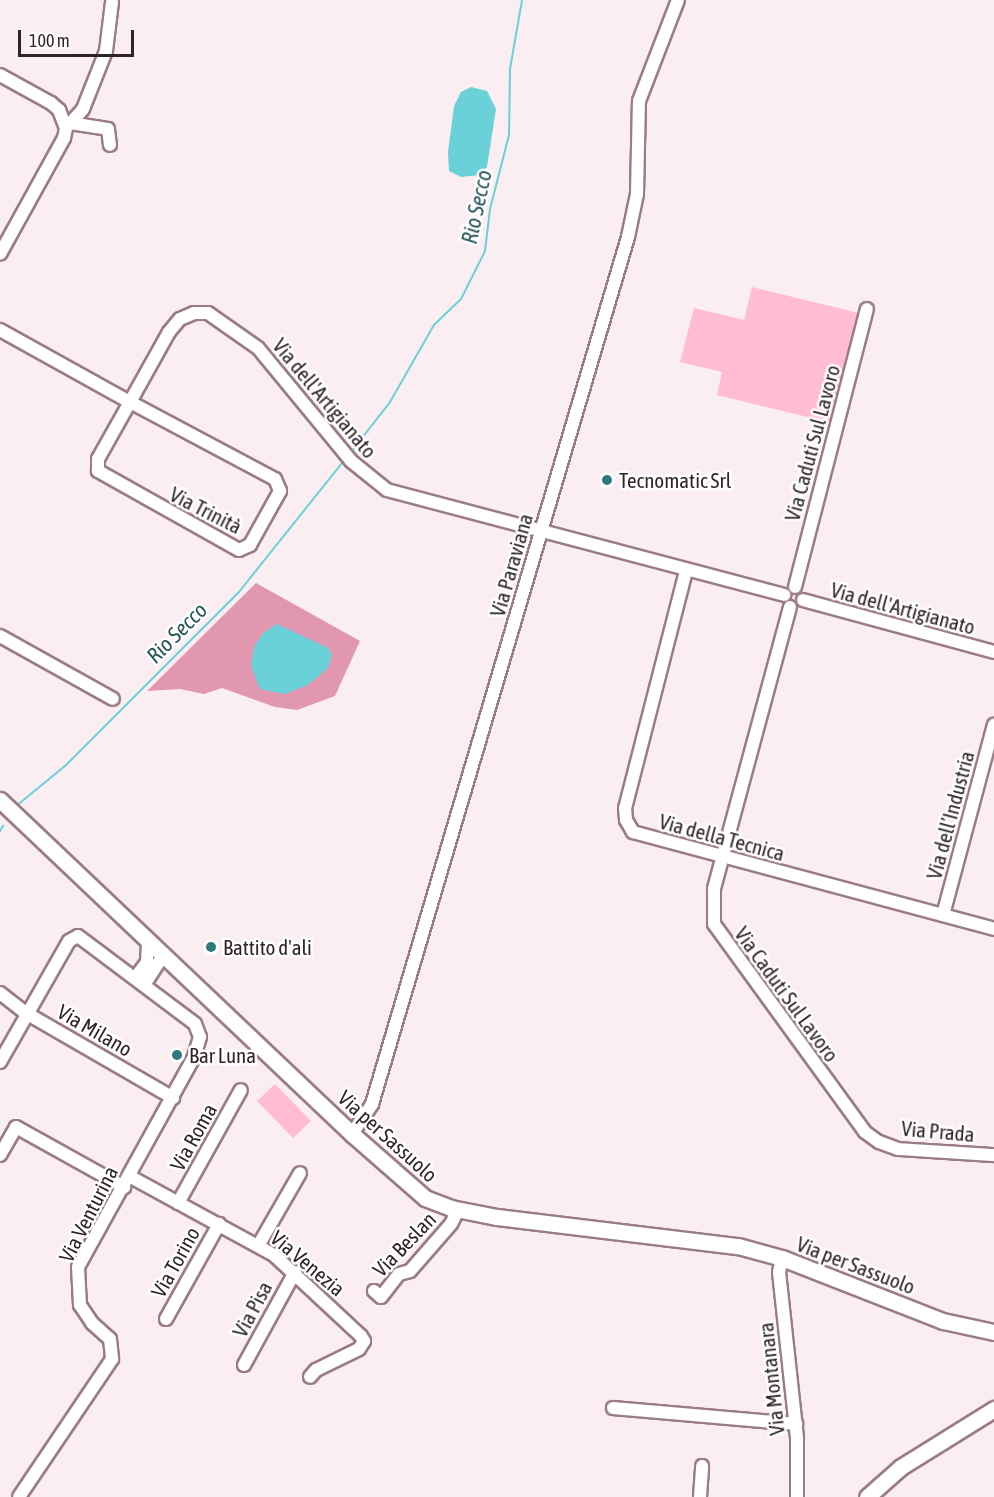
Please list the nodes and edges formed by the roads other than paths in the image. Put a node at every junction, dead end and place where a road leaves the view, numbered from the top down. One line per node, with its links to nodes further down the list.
1 (678, 0): 11 (street, Via Paraviana)
2 (112, 2): 4 (street)
3 (0, 75): 4 (street)
4 (68, 126): 5 (street); 6 (street)
5 (110, 145)
6 (0, 254)
7 (867, 309): 13 (street, Via Caduti Sul Lavoro)
8 (188, 314): 10 (street, Via Trinità); 11 (street, Via dell'Artigianato)
9 (0, 330): 10 (street, Via Trinità)
10 (130, 402): 10 (street, Via Trinità)
11 (541, 533): 12 (street, Via dell'Artigianato); 33 (street, Via Paraviana)
12 (687, 571): 14 (street, Via dell'Artigianato); 22 (street, Via della Tecnica)
13 (795, 587): 14 (street); 15 (street)
14 (784, 595): 16 (street)
15 (803, 600): 16 (street); 18 (street, Via dell'Artigianato)
16 (790, 607): 22 (street, Via Caduti Sul Lavoro)
17 (0, 636): 19 (street)
18 (994, 652)
19 (114, 699)
20 (994, 725): 23 (street, Via dell’Industria)
21 (0, 800): 25 (main road, Via per Sassuolo)
22 (724, 858): 23 (street, Via della Tecnica); 34 (street, Via Caduti Sul Lavoro)
23 (944, 915): 24 (street, Via della Tecnica)
24 (994, 929)
25 (161, 954): 26 (street); 26 (street); 33 (main road, Via per Sassuolo)
26 (150, 967): 27 (street)
27 (140, 981): 29 (street, Via Venturina); 32 (street, Via Venturina)
28 (0, 993): 29 (street, Via Milano)
29 (26, 1013): 30 (street); 32 (street, Via Milano)
30 (0, 1062)
31 (241, 1090): 39 (street, Via Roma)
32 (173, 1098): 38 (street, Via Venturina)
33 (352, 1134): 40 (main road, Via per Sassuolo)
34 (879, 1143): 36 (street, Via Prada)
35 (0, 1155): 38 (street, Via Venezia)
36 (994, 1155)
37 (300, 1173): 42 (street)
38 (127, 1181): 39 (street, Via Venezia); 54 (street, Via Venturina)
39 (178, 1203): 41 (street, Via Venezia)
40 (458, 1210): 43 (main road, Via per Sassuolo); 45 (street, Via Beslan)
41 (219, 1224): 42 (street, Via Venezia); 46 (street, Via Torino)
42 (258, 1246): 44 (street, Via Venezia)
43 (782, 1258): 47 (main road, Via per Sassuolo); 52 (street, Via Montanara)
44 (295, 1272): 48 (street, Via Pisa); 49 (street, Via Venezia)
45 (374, 1291)
46 (166, 1319)
47 (994, 1332)
48 (244, 1365)
49 (310, 1377)
50 (613, 1408): 52 (street)
51 (994, 1409): 57 (main road)
52 (796, 1424): 56 (street, Via Montanara)
53 (702, 1466): 55 (street)
54 (19, 1497)
55 (700, 1497)
56 (797, 1497)
57 (867, 1497)

